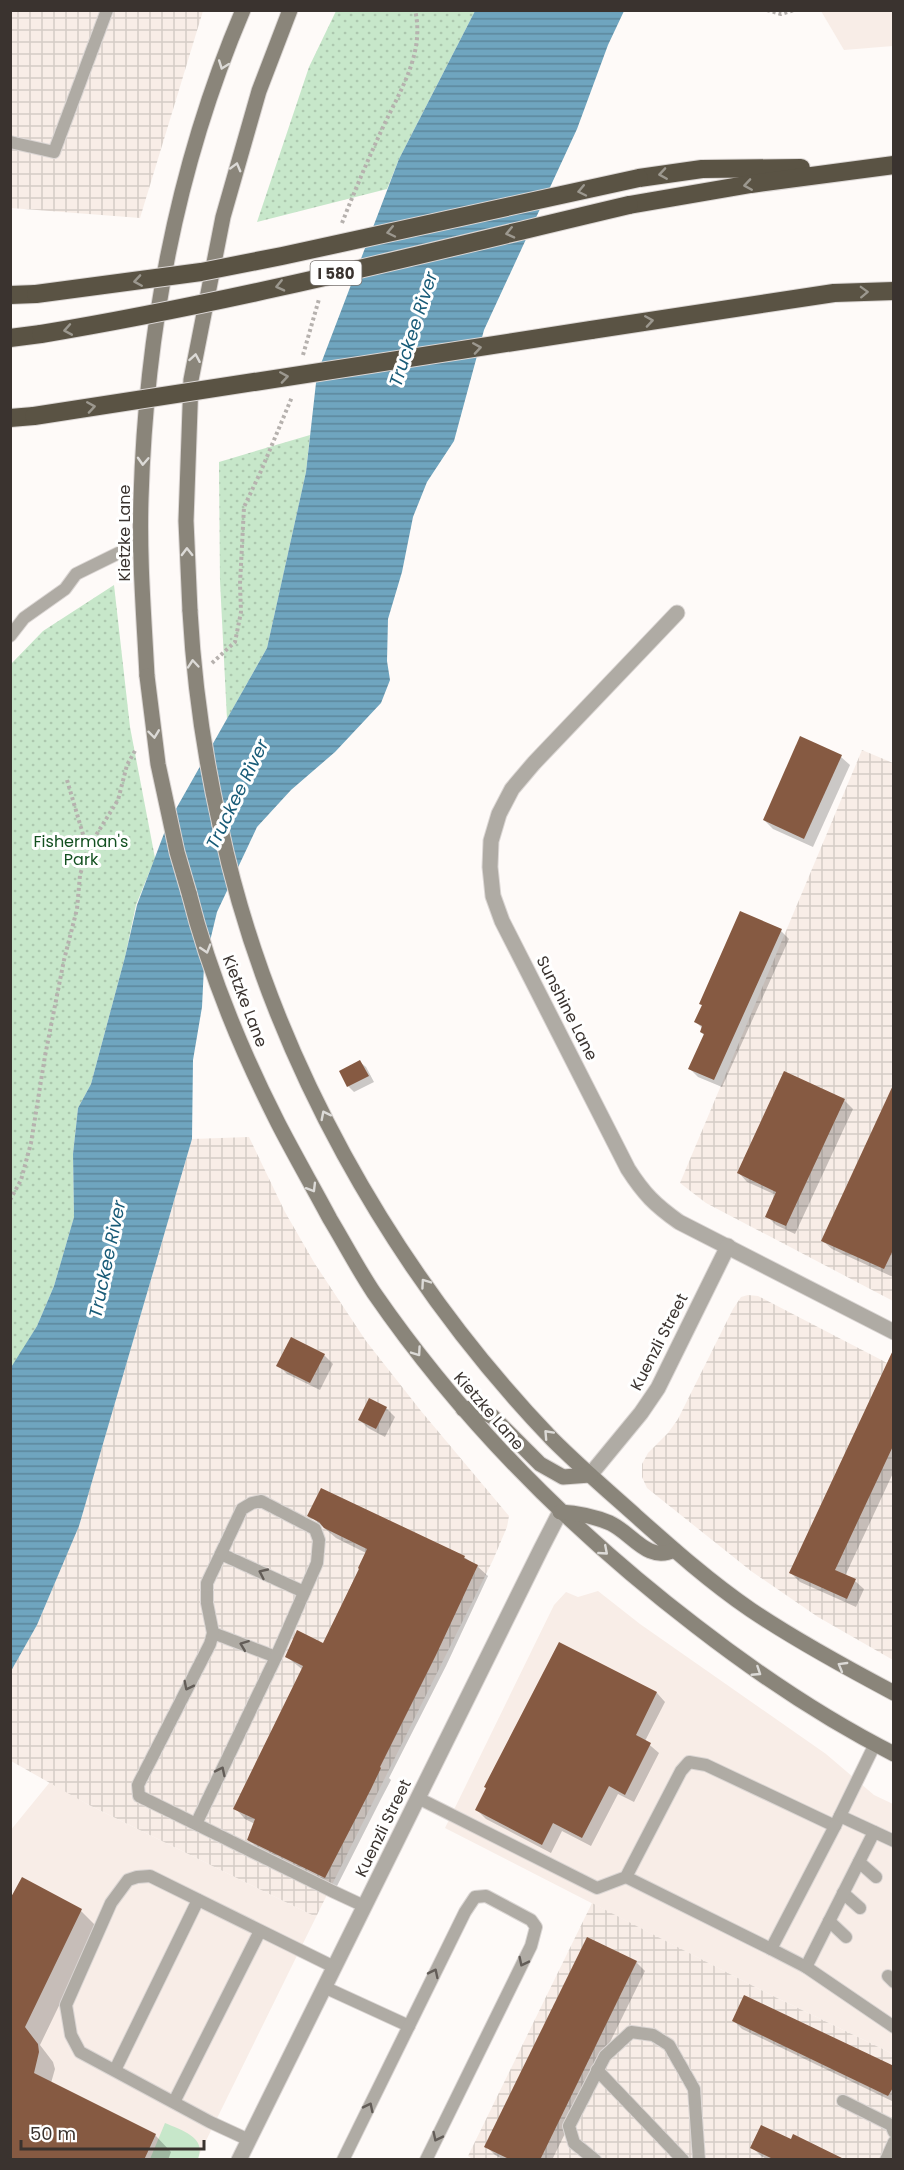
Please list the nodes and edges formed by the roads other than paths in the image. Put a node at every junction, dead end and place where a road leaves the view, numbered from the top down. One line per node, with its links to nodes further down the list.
1 (107, 10): 4 (lane)
2 (243, 10): 11 (main road, Kietzke Lane, one-way to 11)
3 (291, 10): 17 (main road, Kietzke Lane, one-way to 3, bridge)
4 (10, 142)
5 (894, 165): 6 (highway, I 580)
6 (868, 167): 8 (highway, one-way to 8, bridge); 9 (highway, I 580, one-way to 9, bridge)
7 (894, 291): 10 (highway, one-way to 7, bridge)
8 (10, 295)
9 (10, 338)
10 (10, 418)
11 (141, 542): 13 (lane); 16 (main road, Kietzke Lane, one-way to 16, bridge)
12 (676, 612): 14 (street, Sunshine Lane)
13 (10, 636)
14 (728, 1246): 15 (street, Sunshine Lane); 17 (street, Kuenzli Street)
15 (894, 1332)
16 (463, 1408): 17 (main road); 18 (main road, Kietzke Lane)
17 (590, 1475): 19 (main road, Kietzke Lane)
18 (560, 1512): 19 (main road); 25 (main road, Kietzke Lane, one-way to 25); 27 (street, Kuenzli Street)
19 (674, 1550): 24 (main road, Kietzke Lane, one-way to 19)
20 (221, 1554): 21 (lane, one-way to 20); 21 (lane); 22 (lane)
21 (304, 1592): 23 (lane)
22 (213, 1633): 23 (lane, one-way to 22); 29 (lane, one-way to 29)
23 (276, 1657): 29 (lane, one-way to 23)
24 (894, 1693)
25 (875, 1744): 26 (main road, Kietzke Lane); 28 (lane)
26 (894, 1754)
27 (418, 1798): 34 (lane); 37 (street, Kuenzli Street)
28 (837, 1821): 30 (lane); 34 (lane); 42 (lane)
29 (196, 1824): 37 (lane)
30 (874, 1832): 31 (lane); 32 (lane)
31 (894, 1841)
32 (859, 1862): 33 (lane); 35 (lane)
33 (876, 1877)
34 (626, 1878): 42 (lane)
35 (843, 1893): 38 (lane); 39 (lane)
36 (198, 1900): 40 (lane); 48 (lane); 48 (lane)
37 (364, 1906): 43 (street, Kuenzli Street)
38 (860, 1908)
39 (829, 1921): 41 (lane); 44 (lane)
40 (260, 1931): 43 (lane); 51 (lane)
41 (846, 1937)
42 (771, 1949): 44 (lane)
43 (334, 1967): 45 (street, Kuenzli Street)
44 (806, 1967): 47 (lane)
45 (324, 1987): 46 (lane); 53 (street, Kuenzli Street)
46 (409, 2026): 56 (lane, one-way to 46); 57 (lane, one-way to 57)
47 (893, 2026)
48 (115, 2070): 51 (lane)
49 (597, 2070): 58 (lane); 59 (lane); 60 (lane)
50 (843, 2101): 52 (lane)
51 (174, 2102): 53 (lane)
52 (894, 2132)
53 (249, 2139): 55 (street, Kuenzli Street)
54 (894, 2142): 61 (lane)
55 (239, 2160)
56 (343, 2160)
57 (426, 2160)
58 (595, 2160)
59 (683, 2160)
60 (699, 2160)
61 (886, 2160)

